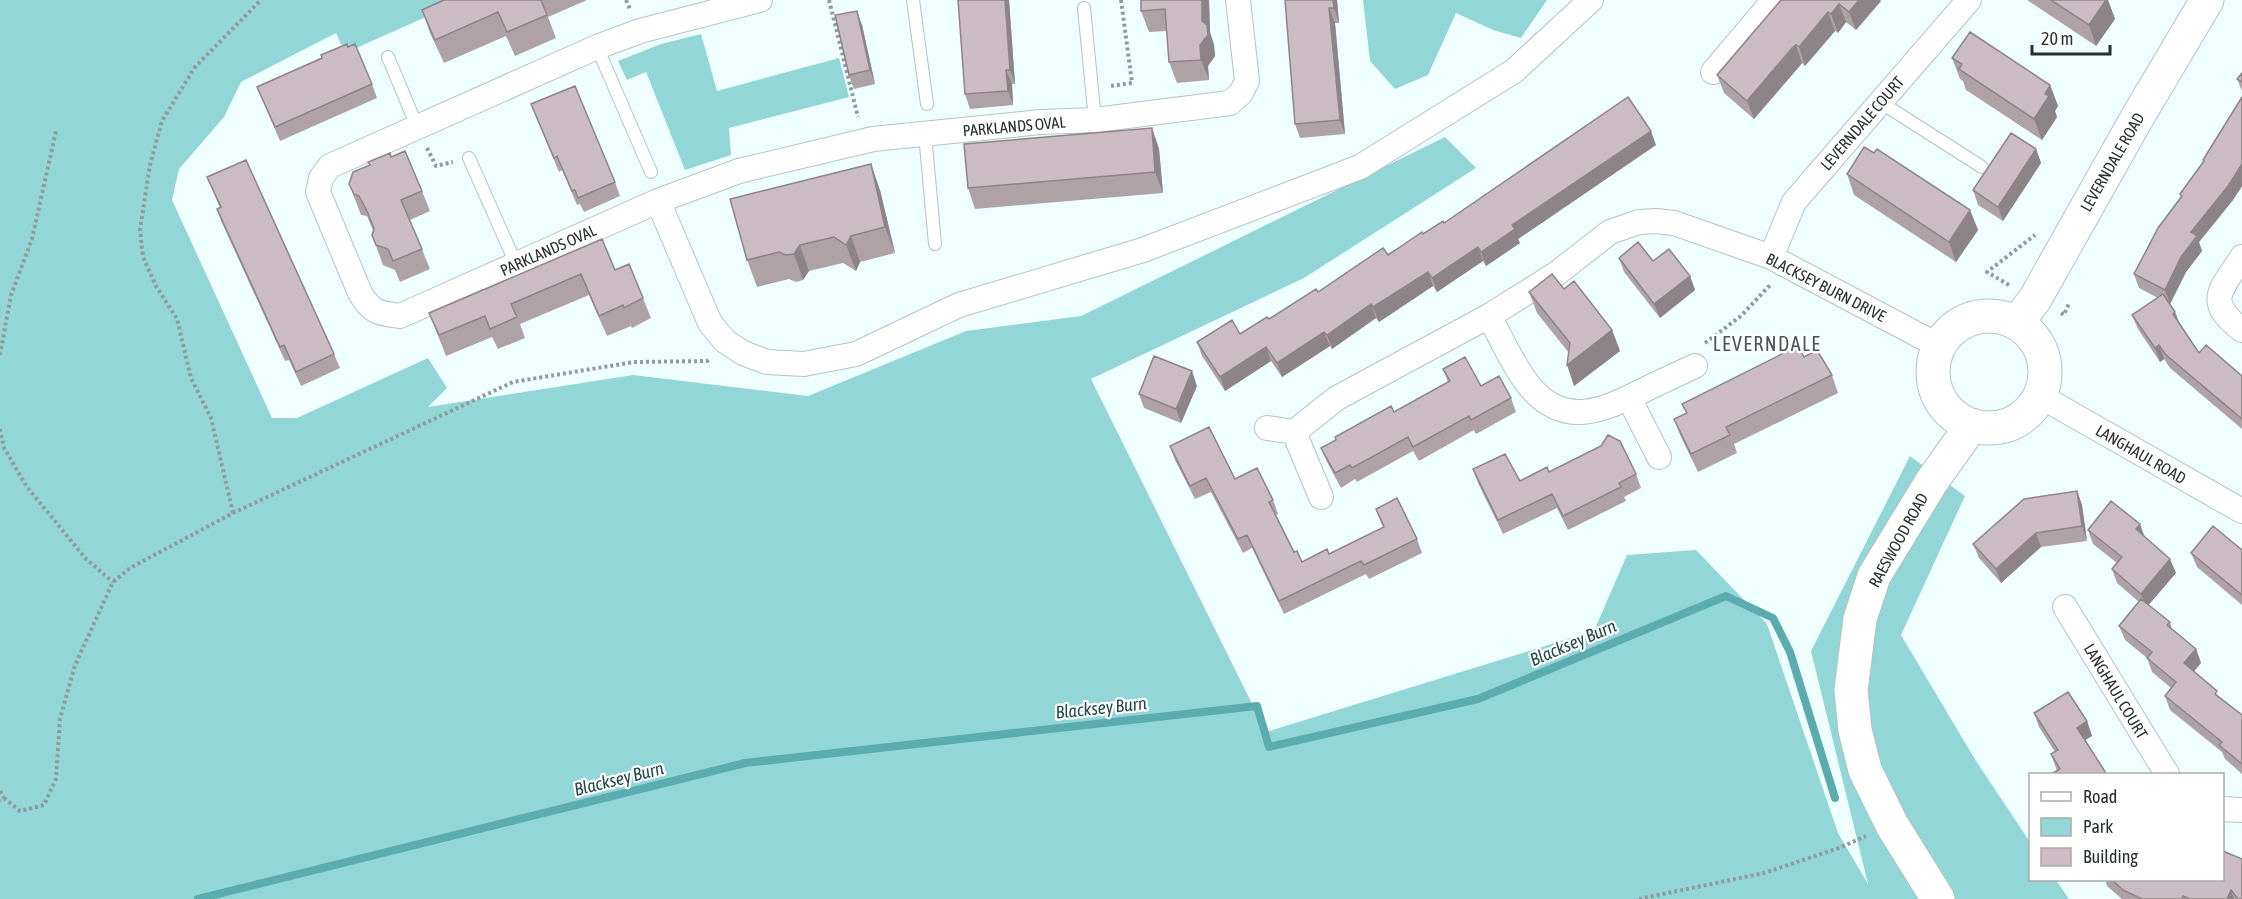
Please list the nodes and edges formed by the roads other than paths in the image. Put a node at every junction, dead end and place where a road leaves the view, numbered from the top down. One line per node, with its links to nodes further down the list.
1 (760, 0): 9 (street, PARKLANDS OVAL)
2 (913, 0): 13 (lane)
3 (1238, 0): 14 (street, PARKLANDS OVAL)
4 (1591, 0): 20 (street)
5 (1774, 0): 11 (street)
6 (1969, 0): 12 (street, LEVERNDALE COURT)
7 (2207, 0): 26 (street, LEVERNDALE ROAD)
8 (1084, 8): 14 (lane)
9 (597, 47): 15 (street, PARKLANDS OVAL); 19 (lane)
10 (388, 57): 15 (lane)
11 (1713, 72)
12 (1880, 102): 18 (lane); 23 (street, LEVERNDALE COURT)
13 (927, 104)
14 (1095, 120): 16 (street, PARKLANDS OVAL)
15 (418, 129): 24 (street, PARKLANDS OVAL)
16 (925, 134): 20 (street, PARKLANDS OVAL); 21 (lane)
17 (469, 158): 24 (lane)
18 (1982, 167)
19 (651, 172)
20 (658, 201): 24 (street, PARKLANDS OVAL)
21 (935, 244)
22 (2242, 257): 27 (street)
23 (1779, 261): 25 (street, BLACKSEY BURN DRIVE); 28 (street, BLACKSEY BURN DRIVE)
24 (516, 264)
25 (1489, 316): 31 (street); 34 (street, BLACKSEY BURN DRIVE)
26 (2018, 323): 28 (street); 30 (street)
27 (2242, 330)
28 (1939, 346): 32 (street)
29 (1695, 366): 31 (street)
30 (2040, 396): 32 (street); 37 (street, LANGHAUL ROAD)
31 (1629, 398): 35 (street)
32 (1972, 424): 42 (street, RAESWOOD ROAD)
33 (1267, 428): 34 (street)
34 (1294, 432): 36 (street)
35 (1659, 458)
36 (1321, 497)
37 (2242, 511)
38 (2065, 607): 39 (street, LANGHAUL COURT)
39 (2166, 773)
40 (2224, 809): 41 (street)
41 (2242, 810)
42 (1938, 899)

